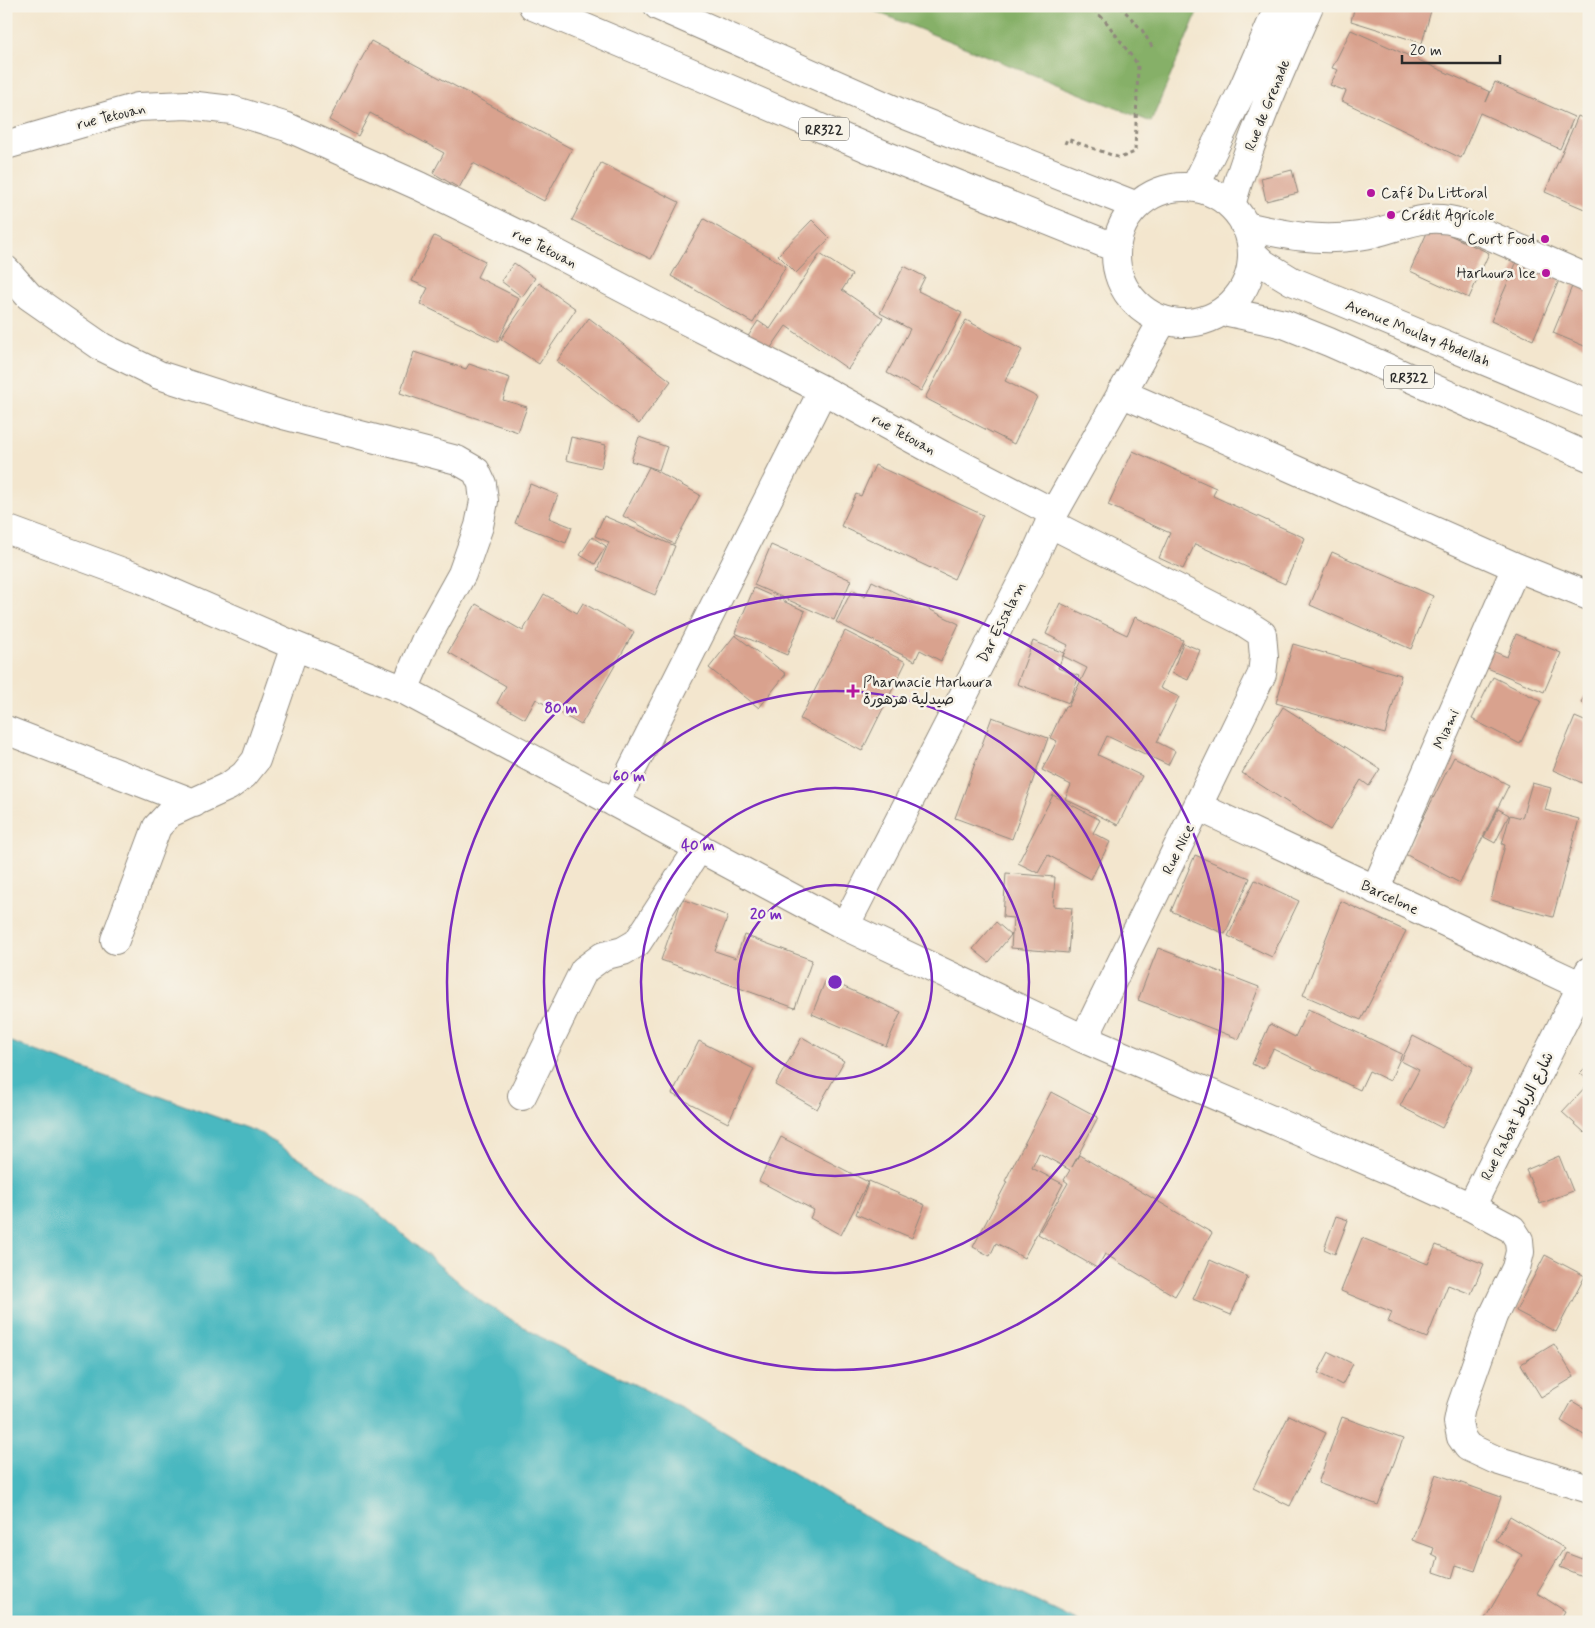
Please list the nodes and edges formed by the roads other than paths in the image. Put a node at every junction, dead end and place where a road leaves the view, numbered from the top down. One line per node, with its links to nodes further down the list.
1 (533, 6): 9 (street, RR322)
2 (658, 6): 7 (street)
3 (1279, 6): 6 (street, Rue de Grenade)
4 (1309, 6): 8 (street, Rue de Grenade)
5 (6, 145): 15 (street, rue Tetouan)
6 (1195, 187): 7 (street); 8 (street)
7 (1137, 206): 9 (street)
8 (1238, 215): 10 (street); 12 (street)
9 (1116, 248): 14 (street)
10 (1252, 254): 13 (street); 17 (street, Avenue Moulay Abdellah)
11 (6, 270): 25 (street)
12 (1589, 279)
13 (1224, 311): 14 (street); 18 (street, RR322)
14 (1162, 320): 16 (street, Dar Essalam)
15 (824, 390): 19 (street, rue Tetouan); 28 (street)
16 (1121, 393): 19 (street, Dar Essalam); 21 (street)
17 (1589, 404)
18 (1589, 457)
19 (1051, 518): 24 (street, rue Tetouan); 32 (street, Dar Essalam)
20 (6, 529): 23 (street)
21 (1516, 567): 22 (street); 31 (street, Miami)
22 (1589, 596)
23 (295, 646): 25 (street); 27 (street)
24 (1264, 656): 29 (street, Rue Nice)
25 (404, 690): 28 (street)
26 (6, 730): 27 (street)
27 (194, 803): 33 (street)
28 (615, 803): 30 (street)
29 (1199, 806): 31 (street, Barcelone); 35 (street, Rue Nice)
30 (699, 848): 32 (street); 36 (street)
31 (1375, 890): 34 (street, Barcelone)
32 (845, 926): 35 (street)
33 (115, 940)
34 (1585, 979): 37 (street, Rue Rabat شارع الرباط)
35 (1084, 1039): 37 (street)
36 (522, 1096)
37 (1471, 1207): 38 (street)
38 (1589, 1489)

